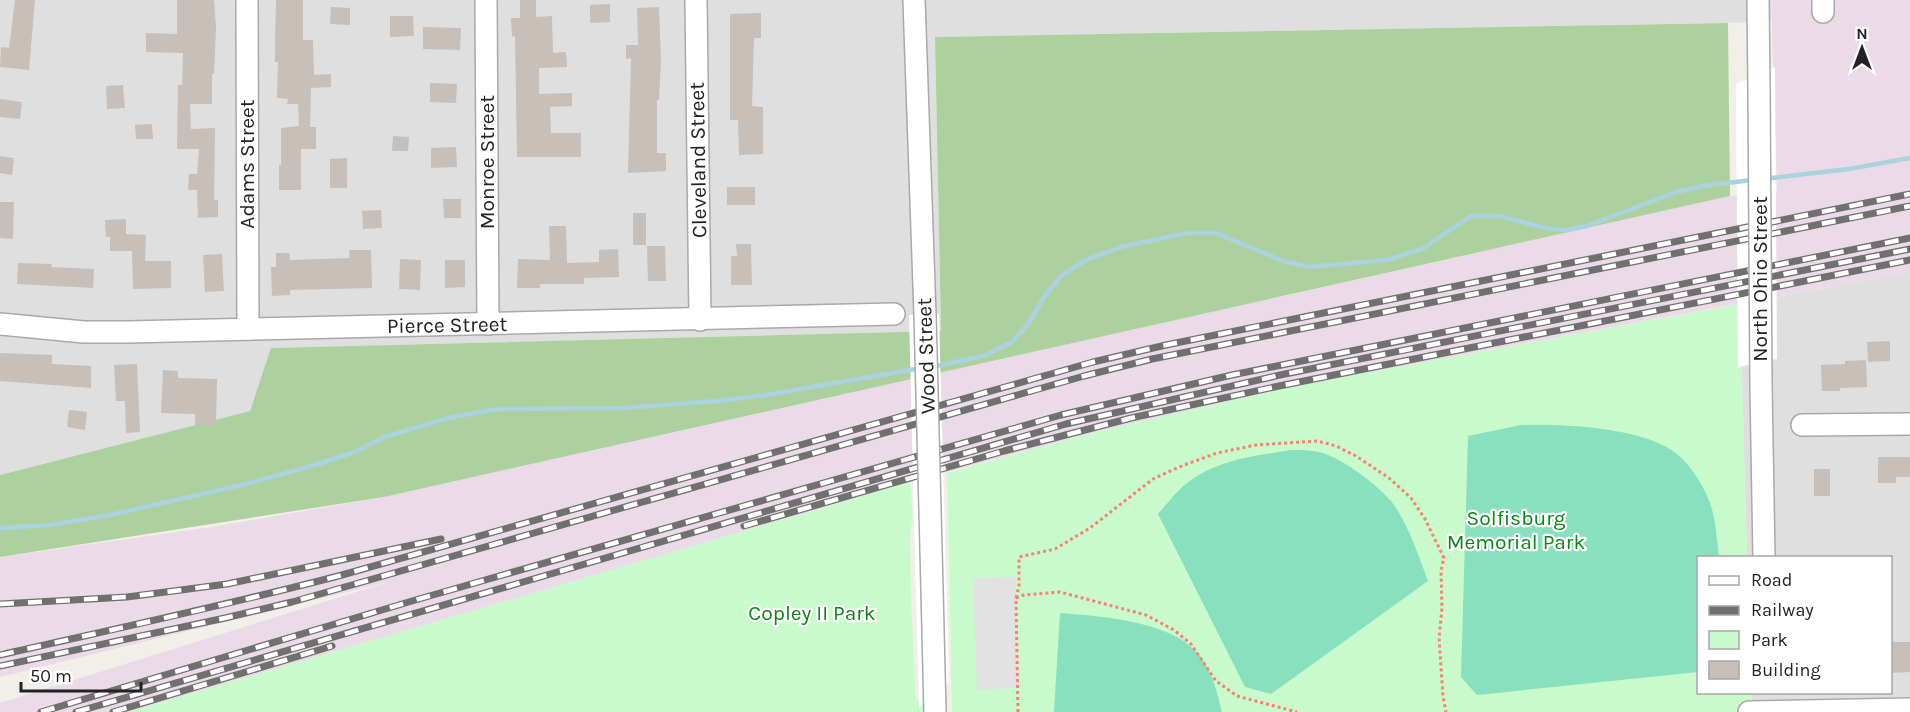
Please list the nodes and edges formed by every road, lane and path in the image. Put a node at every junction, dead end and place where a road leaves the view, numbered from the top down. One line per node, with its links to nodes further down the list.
1 (247, 0): 10 (street, Adams Street)
2 (486, 0): 9 (street, Monroe Street)
3 (696, 0): 7 (street, Cleveland Street)
4 (914, 0): 15 (street, Wood Street, bridge)
5 (1758, 0): 13 (street, North Ohio Street, bridge)
6 (894, 314): 7 (street, Pierce Street)
7 (700, 320): 9 (street, Pierce Street)
8 (0, 324): 10 (street, Pierce Street)
9 (488, 324): 10 (street, Pierce Street)
10 (248, 329)
11 (1910, 424): 12 (street)
12 (1802, 425)
13 (1764, 556)
14 (1016, 598): 18 (path); 19 (path); 20 (path)
15 (935, 706)
16 (1761, 707): 17 (street)
17 (1910, 709)
18 (1018, 712)
19 (1297, 712)
20 (1446, 712)

